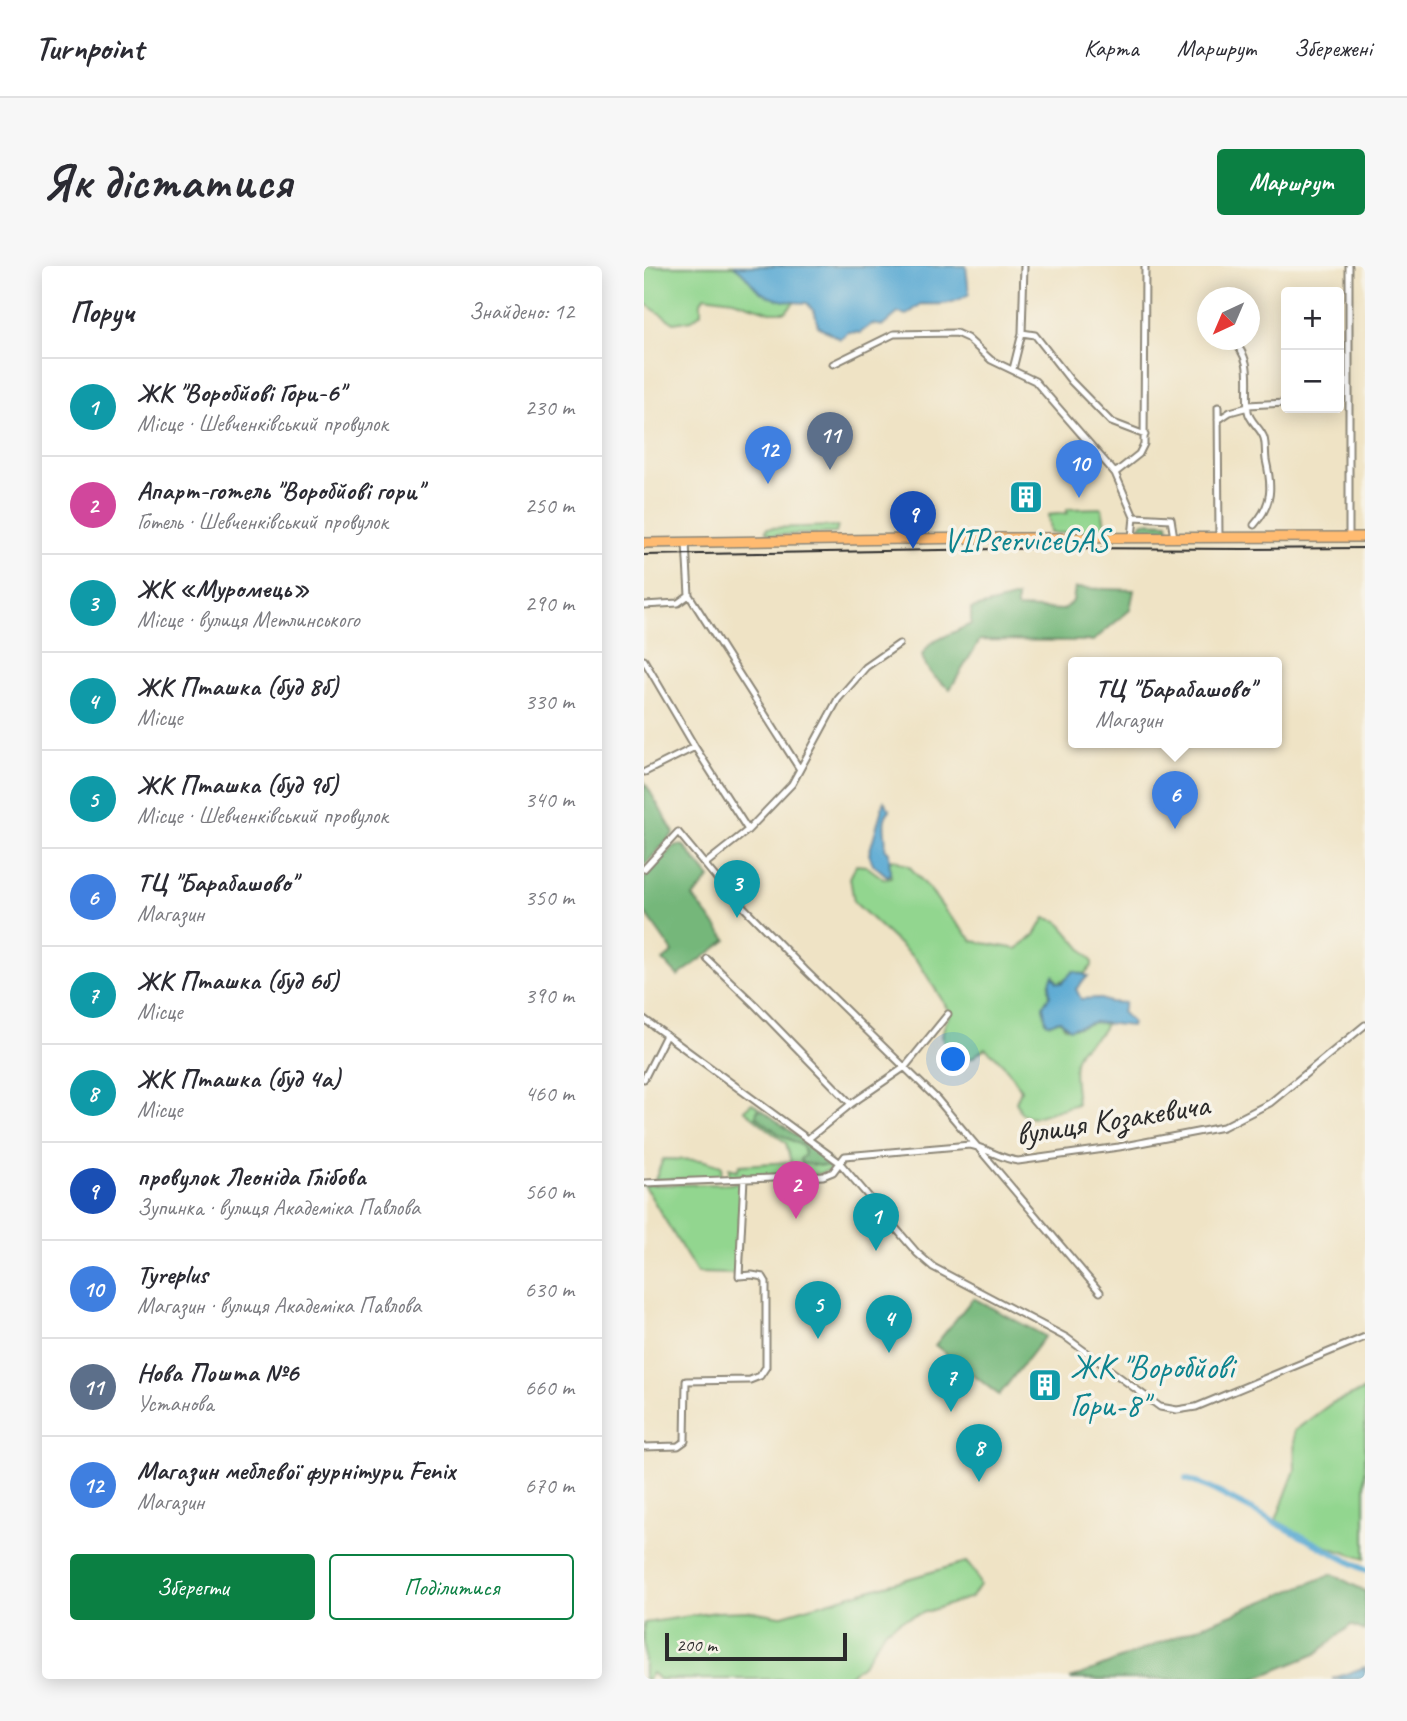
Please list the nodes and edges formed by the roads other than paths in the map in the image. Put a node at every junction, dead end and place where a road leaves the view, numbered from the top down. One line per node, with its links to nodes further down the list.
1 (1024, 266): 4 (street)
2 (1145, 266): 12 (street)
3 (1349, 266): 17 (street)
4 (1022, 333): 7 (street); 12 (street)
5 (1243, 350): 9 (street)
6 (833, 364): 7 (street)
7 (1013, 369): 13 (street)
8 (1281, 403): 9 (street)
9 (1248, 406): 11 (street); 15 (street)
10 (1218, 407): 11 (street)
11 (1218, 420): 20 (street)
12 (1144, 435): 13 (street)
13 (1115, 473): 14 (street)
14 (1134, 517): 16 (street); 19 (street)
15 (1254, 525)
16 (1132, 537): 19 (main road); 22 (main road)
17 (1349, 537): 18 (main road); 20 (main road)
18 (1365, 537)
19 (1174, 538): 20 (main road)
20 (1219, 538)
21 (644, 543): 22 (main road)
22 (686, 543): 23 (street)
23 (689, 595): 24 (street); 28 (street)
24 (644, 605)
25 (899, 644): 28 (street)
26 (644, 660): 27 (street)
27 (695, 747): 29 (street); 30 (street)
28 (799, 768): 30 (street)
29 (645, 772)
30 (748, 830): 31 (street)
31 (705, 864): 32 (street); 38 (street)
32 (644, 869)
33 (707, 959): 40 (street)
34 (948, 1014): 38 (street)
35 (644, 1019): 37 (street)
36 (1365, 1025): 42 (street, вулиця Козакевича)
37 (666, 1035): 39 (street); 41 (street)
38 (905, 1068): 40 (street); 42 (street)
39 (644, 1076)
40 (851, 1104): 41 (street)
41 (809, 1138): 43 (street)
42 (978, 1147): 43 (street, вулиця Козакевича); 46 (street)
43 (839, 1162): 44 (street, вулиця Козакевича); 47 (street)
44 (747, 1178): 45 (street, вулиця Козакевича); 48 (street)
45 (644, 1183)
46 (1100, 1292)
47 (1365, 1338)
48 (644, 1447)

